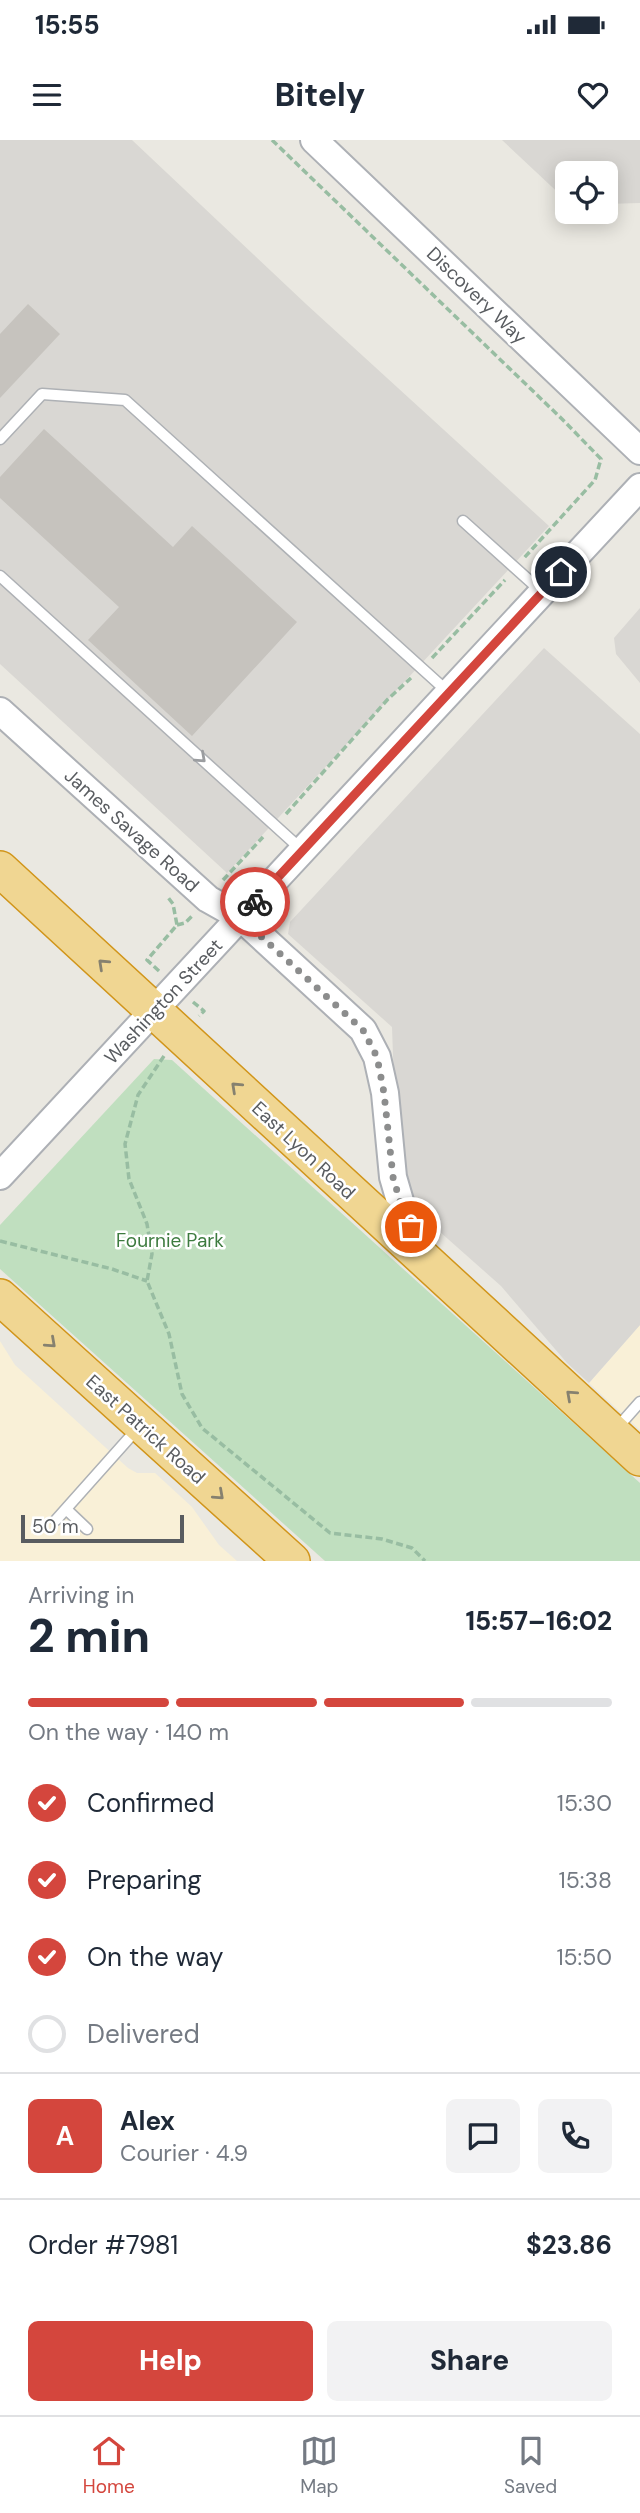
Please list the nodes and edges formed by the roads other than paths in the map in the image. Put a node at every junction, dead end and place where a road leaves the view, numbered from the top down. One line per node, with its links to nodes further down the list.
1 (314, 140): 3 (street, Discovery Way)
2 (0, 439): 8 (lane)
3 (640, 451)
4 (640, 487): 7 (street, Washington Street)
5 (464, 521): 7 (lane)
6 (0, 576): 10 (lane, one-way to 10)
7 (542, 592): 8 (street, Washington Street)
8 (449, 693): 10 (street, Washington Street)
9 (0, 711): 12 (street, James Savage Road)
10 (303, 850): 12 (street, Washington Street)
11 (0, 869): 13 (highway, East Lyon Road, one-way to 11)
12 (240, 917): 13 (street, Washington Street); 15 (street, James Savage Road)
13 (165, 998): 14 (street, Washington Street); 15 (highway, East Lyon Road, one-way to 13)
14 (0, 1176)
15 (430, 1267): 19 (highway, East Lyon Road, one-way to 15)
16 (0, 1297): 18 (highway, East Patrick Road, one-way to 18)
17 (640, 1402): 19 (lane)
18 (141, 1424): 21 (lane); 24 (highway, East Patrick Road, one-way to 24)
19 (613, 1433): 20 (highway, East Lyon Road)
20 (640, 1458)
21 (66, 1509): 22 (lane); 23 (lane)
22 (56, 1520)
23 (87, 1529)
24 (292, 1561)

